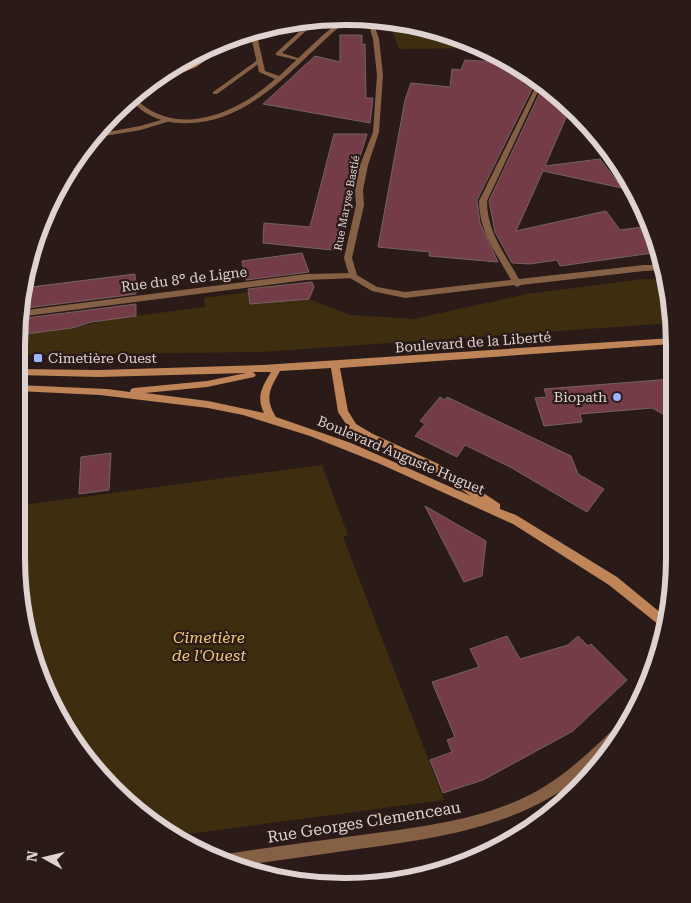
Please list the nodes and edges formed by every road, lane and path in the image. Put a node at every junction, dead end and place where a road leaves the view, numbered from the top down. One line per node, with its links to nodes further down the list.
1 (338, 25): 6 (street, Rue Maryse Bastié)
2 (372, 27): 16 (street, Rue Maryse Bastié)
3 (306, 28): 6 (street)
4 (254, 38): 7 (street)
5 (209, 56): 8 (main road)
6 (299, 60): 9 (street, Rue Maryse Bastié)
7 (259, 61): 9 (street); 11 (street)
8 (175, 74)
9 (279, 78): 13 (street, Rue Maryse Bastié)
10 (537, 88): 17 (street)
11 (215, 93)
12 (138, 104): 13 (street, Rue Maryse Bastié)
13 (168, 120): 14 (street)
14 (105, 134)
15 (656, 268): 17 (street)
16 (353, 276): 17 (street); 18 (street, Rue du 8° de Ligne)
17 (517, 284)
18 (27, 313)
19 (666, 341): 20 (main road, Boulevard de la Liberté)
20 (335, 366): 21 (main road, Boulevard de la Liberté); 26 (main road, Boulevard Auguste Huguet)
21 (276, 370): 22 (main road); 24 (main road); 25 (main road)
22 (25, 372)
23 (25, 388): 24 (main road)
24 (101, 392): 25 (main road, Boulevard Auguste Huguet)
25 (273, 420): 26 (main road, Boulevard Auguste Huguet)
26 (516, 521): 27 (main road, Boulevard Auguste Huguet)
27 (660, 619)
28 (603, 749): 29 (street, Rue Georges Clemenceau)
29 (250, 863)

